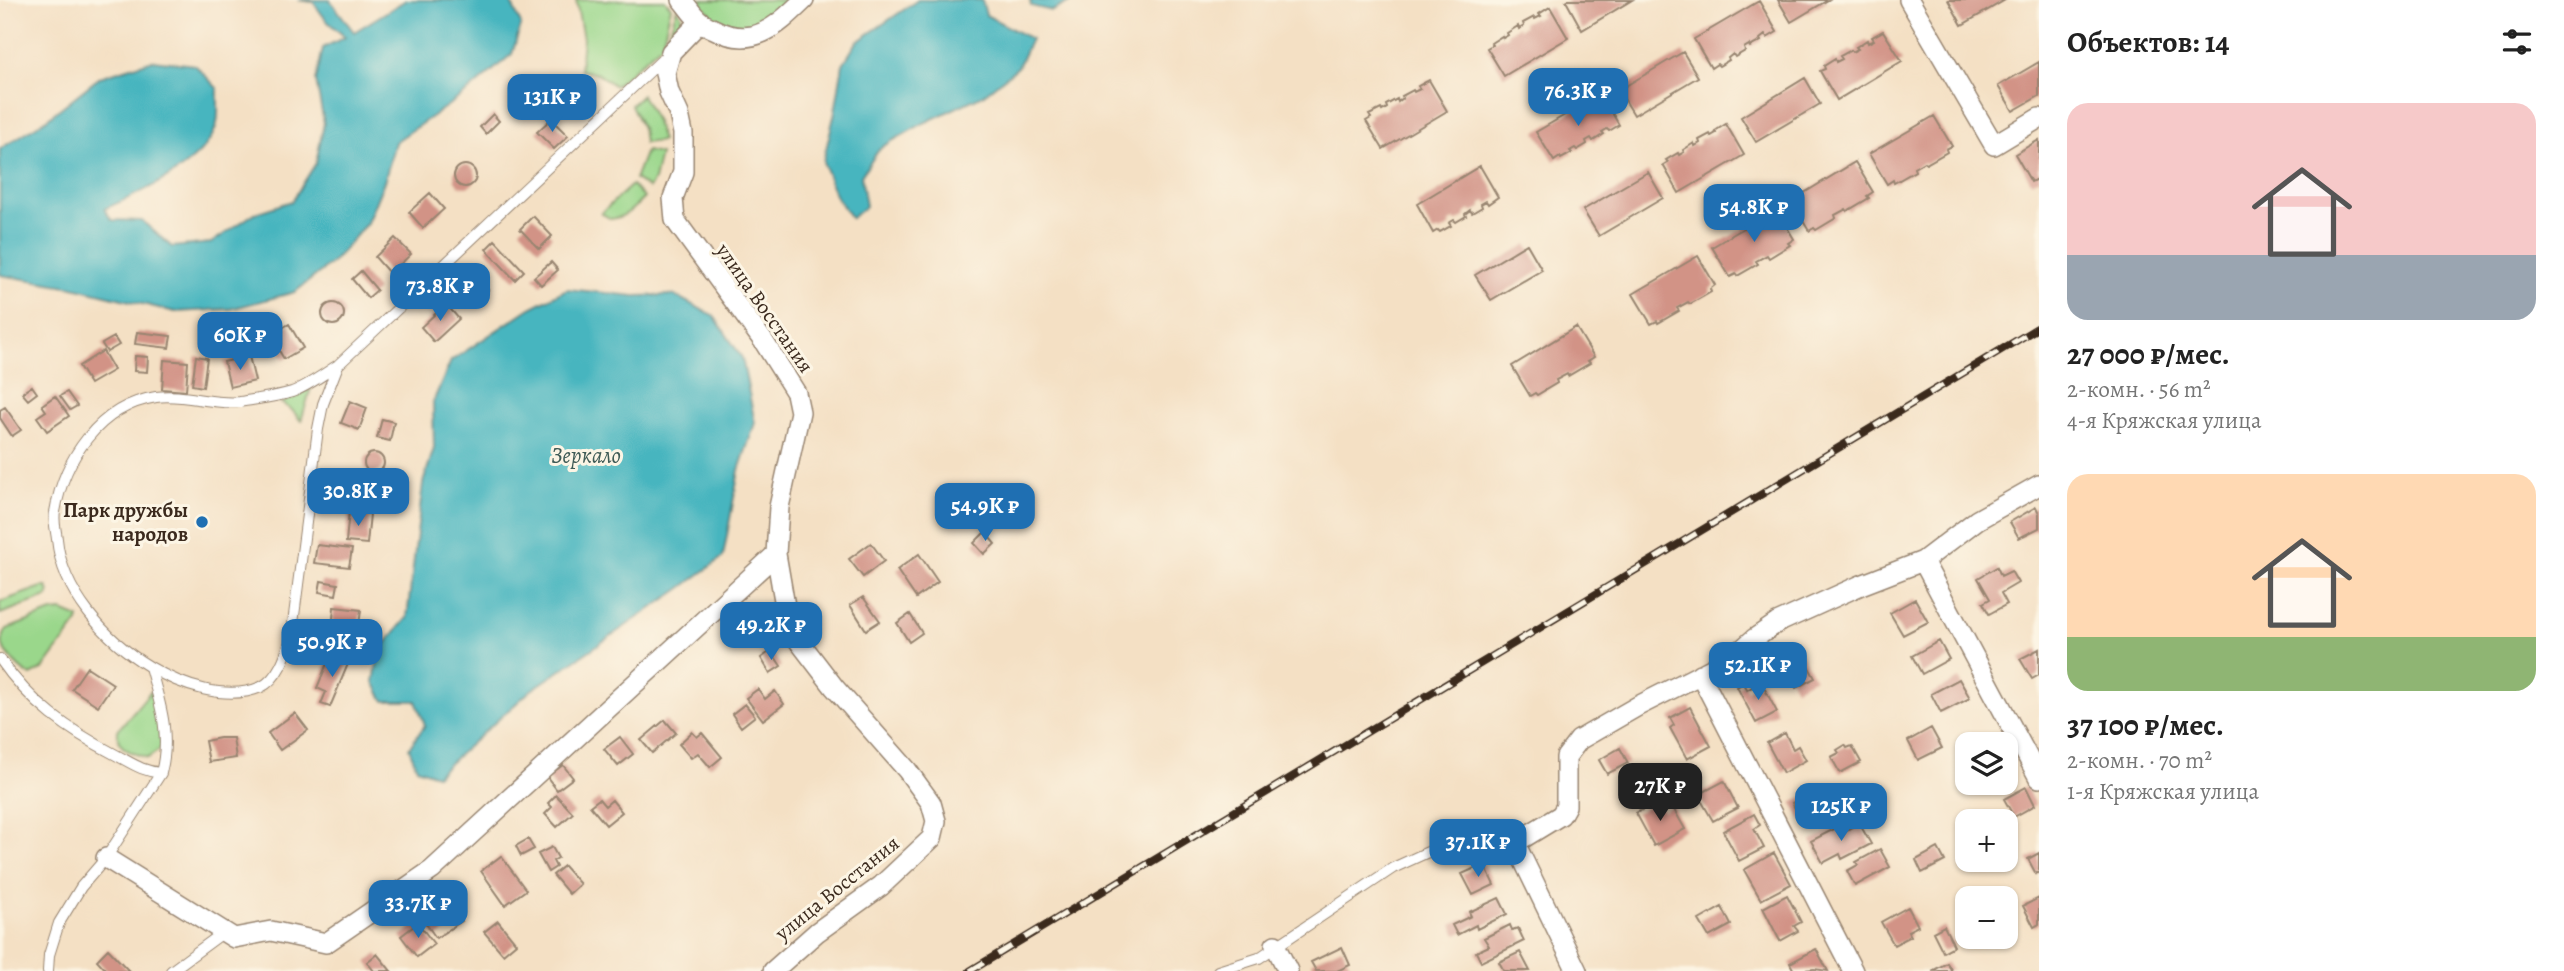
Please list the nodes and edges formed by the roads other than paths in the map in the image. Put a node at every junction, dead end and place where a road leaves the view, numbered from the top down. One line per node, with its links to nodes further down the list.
1 (682, 0): 4 (street)
2 (804, 0): 4 (street)
3 (1909, 0): 6 (street)
4 (700, 22): 5 (street)
5 (671, 52): 7 (lane); 9 (street, улица Восстания)
6 (2039, 118)
7 (338, 365): 12 (lane); 12 (lane)
8 (2039, 485): 10 (street)
9 (776, 554): 18 (street); 22 (street, улица Восстания)
10 (1923, 561): 13 (street); 15 (street)
11 (0, 659): 14 (lane)
12 (150, 667): 14 (lane)
13 (1700, 674): 16 (street); 26 (street)
14 (161, 773): 17 (lane)
15 (2039, 778)
16 (1516, 843): 19 (lane); 25 (street)
17 (106, 858): 18 (street); 20 (lane)
18 (224, 932): 21 (lane)
19 (1275, 945): 23 (lane); 24 (street)
20 (48, 971)
21 (171, 971)
22 (773, 971)
23 (1218, 971)
24 (1288, 971)
25 (1577, 971)
26 (1853, 971)

